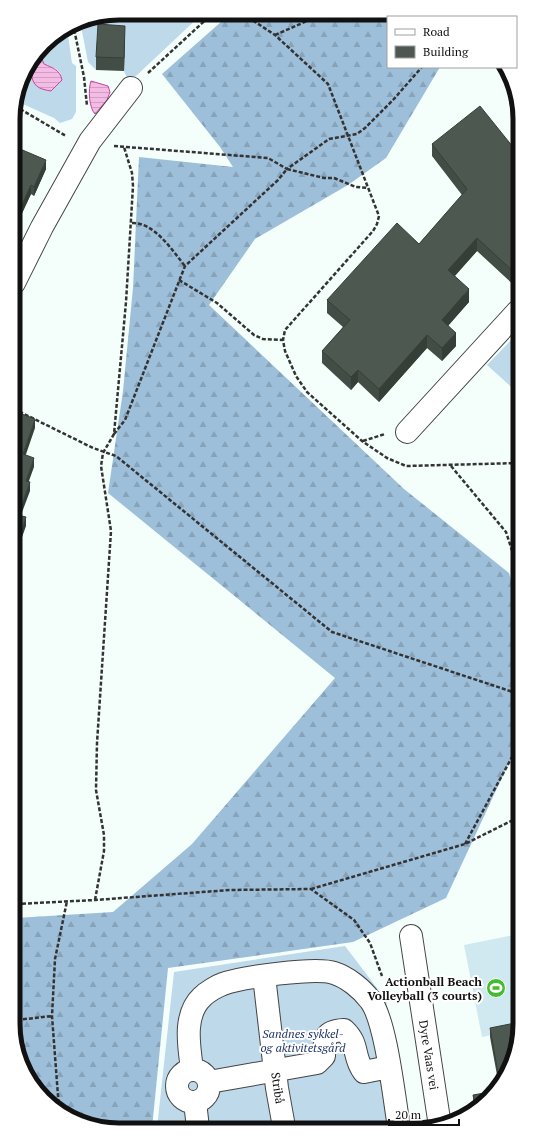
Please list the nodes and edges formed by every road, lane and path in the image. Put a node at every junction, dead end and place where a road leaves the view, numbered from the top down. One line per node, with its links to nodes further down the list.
1 (205, 20): 7 (path)
2 (252, 20): 5 (path)
3 (309, 20): 5 (path)
4 (74, 30): 10 (path)
5 (275, 35): 9 (path)
6 (421, 68): 9 (path)
7 (131, 88): 10 (street)
8 (20, 109): 10 (path)
9 (348, 136): 12 (path); 13 (path)
10 (90, 141): 11 (path); 16 (street)
11 (124, 147): 12 (path); 14 (path)
12 (287, 169): 13 (path); 15 (path)
13 (368, 188): 19 (path)
14 (132, 223): 15 (path); 22 (path)
15 (185, 266): 17 (path)
16 (20, 271)
17 (179, 280): 19 (path); 22 (path)
18 (513, 316): 21 (street)
19 (283, 340): 25 (path)
20 (20, 412): 23 (path)
21 (407, 432)
22 (114, 434): 23 (path)
23 (103, 453): 27 (path); 32 (path)
24 (513, 463): 25 (path)
25 (451, 466): 26 (path)
26 (513, 554)
27 (513, 692)
28 (513, 755): 30 (path)
29 (513, 820): 30 (path)
30 (465, 844): 31 (path)
31 (310, 889): 32 (path); 37 (path)
32 (95, 900): 33 (path)
33 (67, 901): 34 (path); 38 (path)
34 (20, 904)
35 (411, 936): 46 (street, Dyre Vaas vei)
36 (264, 976): 40 (street); 41 (street); 42 (street, Stribå)
37 (384, 978)
38 (52, 1016): 39 (path); 44 (path)
39 (20, 1020)
40 (389, 1067): 42 (street); 49 (street)
41 (192, 1069): 43 (street); 45 (street)
42 (275, 1071): 43 (street); 48 (street, Stribå)
43 (209, 1082): 45 (street)
44 (59, 1102)
45 (195, 1102): 47 (street)
46 (439, 1120)
47 (197, 1123)
48 (283, 1123)
49 (398, 1123)

